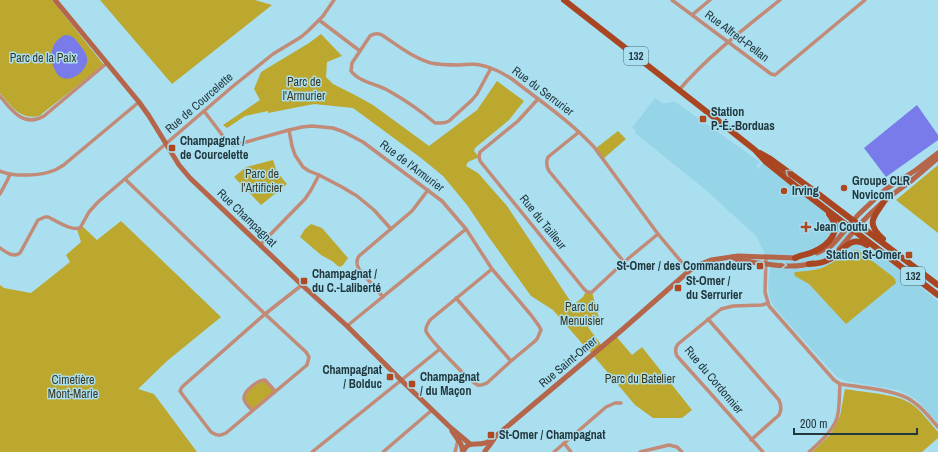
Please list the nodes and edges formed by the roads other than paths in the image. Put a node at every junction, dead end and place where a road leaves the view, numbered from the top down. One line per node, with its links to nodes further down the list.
1 (55, 0): 12 (street, Rue Champagnat)
2 (334, 0): 9 (street, Rue de Courcelette)
3 (564, 0): 14 (main road, 132)
4 (672, 0): 8 (street, Rue Alfred-Pellan)
5 (710, 0): 8 (street)
6 (780, 0): 10 (street)
7 (865, 0): 10 (street, Rue Alfred-Pellan)
8 (692, 15): 10 (street, Rue Alfred-Pellan)
9 (319, 20): 11 (street); 18 (street, Rue de Courcelette)
10 (729, 42): 14 (street)
11 (360, 51): 13 (street, Rue du Serrurier); 13 (street)
12 (107, 63): 15 (street); 17 (street, Rue Champagnat)
13 (491, 68): 16 (street, Rue du Serrurier)
14 (679, 90): 22 (main road, 132)
15 (0, 96)
16 (538, 99): 20 (street, Rue du Serrurier); 47 (street, Rue du Tailleur)
17 (139, 102): 21 (street, Rue Champagnat); 26 (street)
18 (204, 111): 19 (street, Rue de l'Armurier); 21 (street, Rue de Courcelette)
19 (289, 130): 27 (street); 29 (street, Rue de l'Armurier)
20 (579, 132): 39 (street, Rue du Serrurier); 47 (street)
21 (166, 145): 28 (street, Rue de Courcelette); 40 (street, Rue Champagnat)
22 (756, 152): 32 (main road, 132); 33 (main road, 132, one-way to 22)
23 (938, 153): 33 (street, Rue Saint-Omer)
24 (938, 158): 31 (street, Rue Saint-Omer)
25 (0, 171): 26 (street)
26 (10, 174): 30 (street)
27 (319, 175): 36 (street); 40 (street)
28 (125, 179): 41 (street, Rue de Courcelette); 58 (street)
29 (428, 190): 36 (street); 37 (street, Rue de l'Armurier)
30 (0, 194)
31 (885, 200): 34 (street, Rue Saint-Omer); 42 (main road)
32 (818, 203): 35 (main road, 132); 46 (main road)
33 (853, 221): 34 (main road, 132); 35 (street, Rue Saint-Omer)
34 (859, 225): 38 (street, Rue Saint-Omer); 42 (main road, 132)
35 (849, 226): 38 (main road, 132); 46 (street, Rue Saint-Omer)
36 (391, 229): 55 (street)
37 (466, 229): 50 (street, Rue de l'Armurier); 55 (street)
38 (854, 231): 44 (main road, 132); 49 (street, Rue Saint-Omer)
39 (658, 234): 47 (street, Rue du Tailleur); 51 (street, Rue du Serrurier)
40 (260, 245): 52 (street, Rue Champagnat)
41 (0, 248)
42 (893, 251): 53 (main road, 132)
43 (766, 257): 45 (street, Rue Saint-Omer); 46 (street, Rue Saint-Omer); 48 (street)
44 (888, 257): 49 (main road); 54 (main road, 132)
45 (732, 258): 48 (street, Rue Saint-Omer); 51 (street, Rue Saint-Omer)
46 (795, 258)
47 (624, 262)
48 (766, 263): 49 (street, Rue Saint-Omer, one-way to 49); 57 (street)
49 (809, 264)
50 (492, 269): 56 (street); 62 (street, Rue de l'Armurier)
51 (689, 271): 71 (street, Rue Saint-Omer)
52 (302, 284): 58 (street); 60 (street, Rue Champagnat)
53 (938, 285)
54 (938, 295)
55 (383, 297): 60 (street)
56 (456, 298): 61 (street); 62 (street)
57 (768, 303): 59 (street, Rue du Cordonnier); 64 (street)
58 (265, 314): 65 (street); 67 (street)
59 (708, 319): 73 (street); 73 (street, Rue du Cordonnier)
60 (347, 326): 63 (street, Rue Champagnat)
61 (440, 349): 62 (street); 63 (street)
62 (511, 361)
63 (401, 380): 68 (street, Rue Champagnat); 77 (street)
64 (840, 384): 69 (street); 88 (street)
65 (275, 391): 67 (street); 67 (street)
66 (621, 403): 74 (street)
67 (252, 410)
68 (432, 410): 70 (street, Rue Champagnat); 80 (street)
69 (938, 427)
70 (451, 428): 72 (street, Rue Champagnat); 75 (street, Rue Champagnat)
71 (496, 436): 76 (street, Rue Saint-Omer); 78 (street, Rue Saint-Omer)
72 (458, 440): 81 (street); 82 (street, Rue Champagnat)
73 (751, 440): 87 (street, Rue du Cordonnier)
74 (564, 443): 83 (street); 84 (street)
75 (470, 444): 76 (street); 82 (street)
76 (477, 444): 78 (street)
77 (317, 450): 79 (street)
78 (485, 451)
79 (312, 452)
80 (383, 452)
81 (455, 452)
82 (463, 452)
83 (554, 452)
84 (571, 452)
85 (640, 452): 86 (street)
86 (682, 452)
87 (763, 452)
88 (809, 452)

